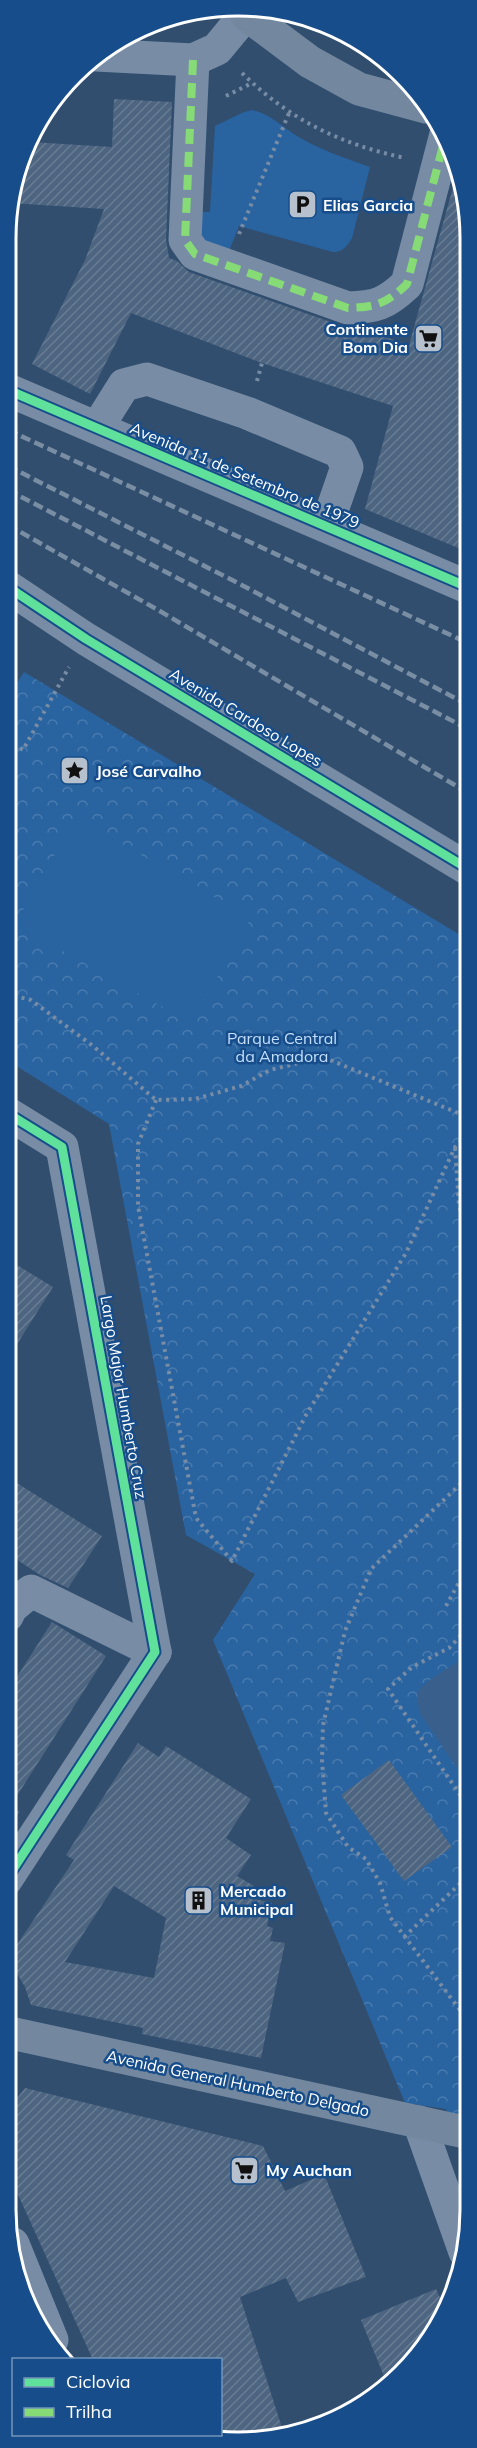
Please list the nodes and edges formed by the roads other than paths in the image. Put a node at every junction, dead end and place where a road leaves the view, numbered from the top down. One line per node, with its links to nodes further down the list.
1 (242, 16): 3 (street)
2 (255, 17): 5 (street)
3 (205, 54): 4 (street); 6 (street)
4 (114, 55)
5 (416, 104)
6 (442, 150)
7 (16, 393): 8 (street, Avenida 11 de Setembro de 1979)
8 (97, 428): 9 (street, Avenida 11 de Setembro de 1979); 9 (street)
9 (327, 525): 10 (street, Avenida 11 de Setembro de 1979)
10 (460, 584)
11 (16, 592): 12 (street, Avenida Cardoso Lopes)
12 (460, 864)
13 (16, 1119): 15 (street, Largo Major Humberto Cruz)
14 (16, 1603): 15 (street)
15 (155, 1652): 16 (street)
16 (16, 1849)
17 (16, 2034): 18 (street, Avenida General Humberto Delgado)
18 (419, 2122): 19 (street, Avenida General Humberto Delgado); 20 (street)
19 (460, 2131)
20 (459, 2236)
21 (28, 2281): 22 (street)
22 (39, 2308)

